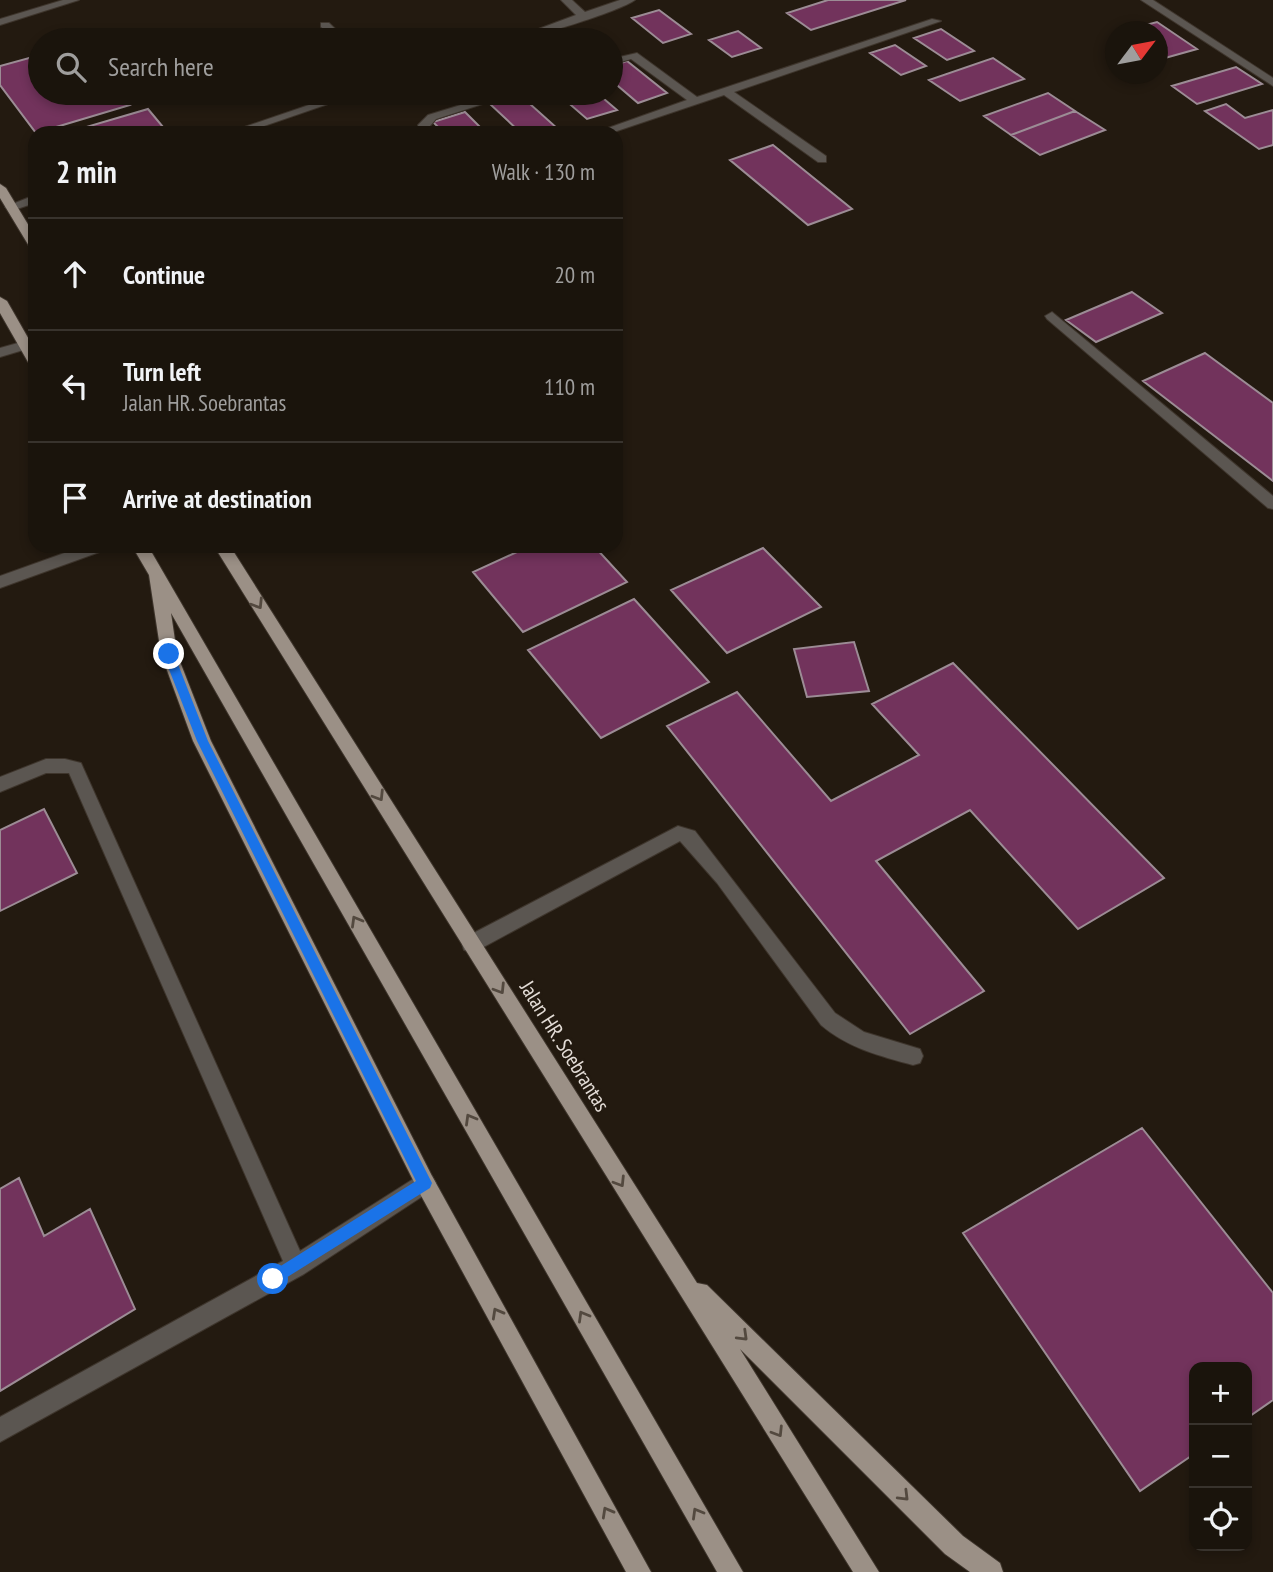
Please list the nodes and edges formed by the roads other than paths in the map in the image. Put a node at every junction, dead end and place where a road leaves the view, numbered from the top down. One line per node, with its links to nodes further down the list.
1 (74, 0): 7 (street)
2 (566, 0): 5 (street)
3 (630, 0): 5 (street)
4 (1146, 0): 12 (street)
5 (585, 17): 10 (street)
6 (936, 21): 13 (street)
7 (0, 22)
8 (326, 25): 9 (street)
9 (329, 28)
10 (551, 28)
11 (623, 58): 14 (street)
12 (1273, 83)
13 (725, 91): 14 (street); 20 (street)
14 (695, 102): 19 (street)
15 (318, 105): 17 (street)
16 (472, 105): 18 (street)
17 (254, 126)
18 (424, 126)
19 (621, 126)
20 (822, 159)
21 (0, 188): 23 (main road)
22 (28, 201): 23 (street)
23 (11, 207): 24 (main road)
24 (28, 235)
25 (0, 301): 27 (main road)
26 (1052, 316): 30 (street)
27 (25, 345): 28 (main road); 29 (street)
28 (28, 350)
29 (0, 353)
30 (1273, 504)
31 (81, 553): 35 (street)
32 (144, 553): 34 (main road)
33 (226, 553): 37 (main road, Jalan HR. Soebrantas, one-way to 37)
34 (157, 575): 39 (main road); 44 (main road, one-way to 34)
35 (0, 582)
36 (0, 785): 40 (street)
37 (471, 944): 38 (street); 41 (main road, Jalan HR. Soebrantas, one-way to 41)
38 (914, 1056)
39 (425, 1183): 40 (street); 43 (main road, one-way to 39)
40 (296, 1266): 42 (street)
41 (676, 1271): 45 (main road, Jalan HR. Soebrantas, one-way to 45); 46 (main road, one-way to 46)
42 (0, 1430)
43 (639, 1572)
44 (731, 1572)
45 (867, 1572)
46 (991, 1572)

